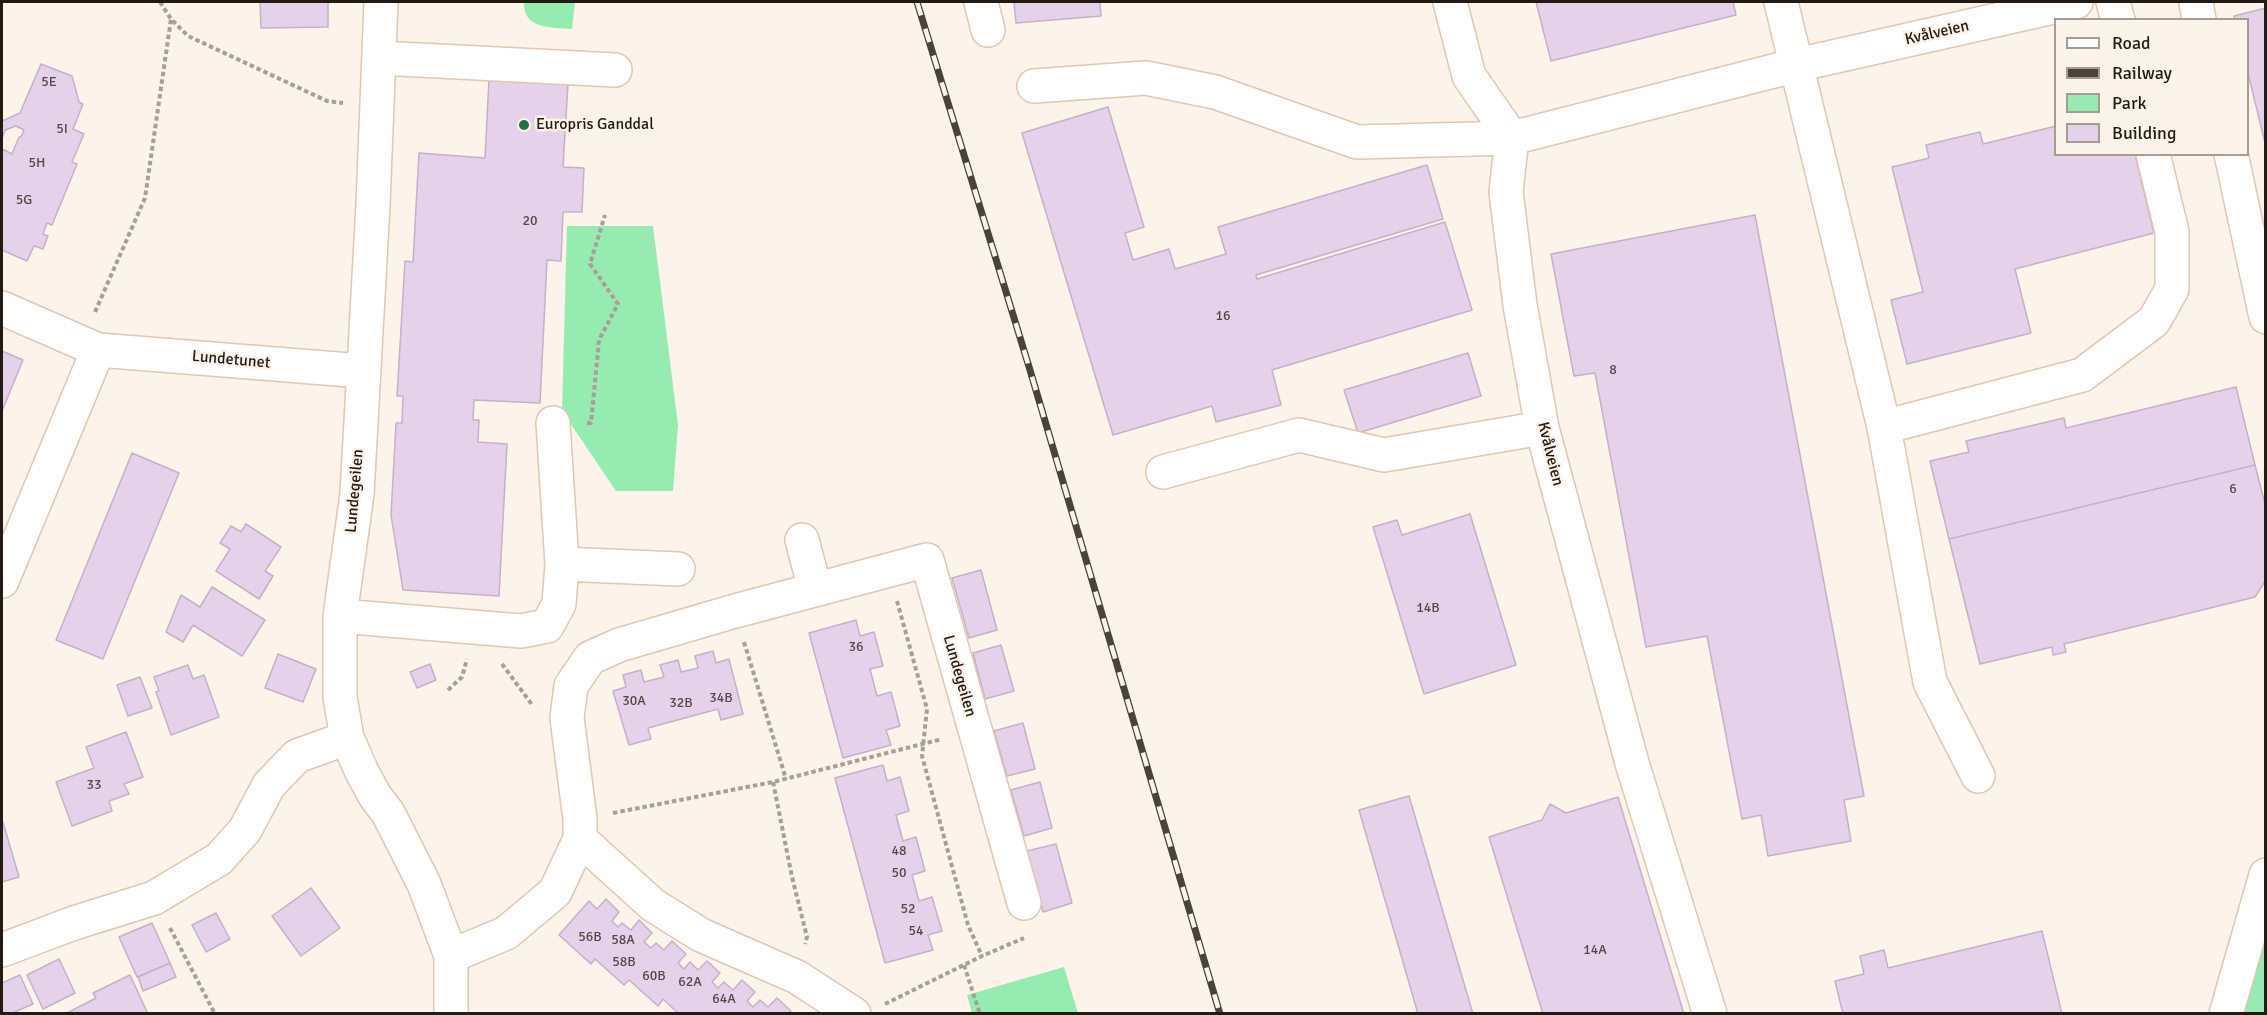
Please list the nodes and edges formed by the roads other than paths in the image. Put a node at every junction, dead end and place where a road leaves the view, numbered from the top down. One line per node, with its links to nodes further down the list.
1 (381, 2): 9 (street, Lundegeilen)
2 (1450, 2): 13 (street)
3 (1781, 2): 10 (street)
4 (2076, 2): 10 (street, Kvålveien)
5 (2113, 2): 7 (street)
6 (2196, 2): 8 (street)
7 (2117, 18)
8 (2199, 18)
9 (380, 58): 11 (street); 19 (street, Lundegeilen)
10 (1797, 65): 13 (street, Kvålveien); 21 (street)
11 (615, 70)
12 (1034, 86): 13 (street)
13 (1512, 138): 22 (street, Kvålveien)
14 (2153, 156): 21 (street)
15 (2231, 156): 17 (street)
16 (2, 308): 18 (street, Lundetunet)
17 (2265, 316)
18 (98, 350): 19 (street, Lundetunet); 27 (street)
19 (363, 371): 29 (street, Lundegeilen)
20 (553, 423): 25 (street)
21 (1884, 427): 31 (street)
22 (1542, 428): 23 (street); 39 (street, Kvålveien)
23 (1163, 472)
24 (802, 540): 28 (street)
25 (562, 564): 26 (street); 29 (street)
26 (678, 569)
27 (2, 581)
28 (815, 589): 32 (street, Lundegeilen); 34 (street, Lundegeilen)
29 (340, 616): 30 (street, Lundegeilen)
30 (346, 738): 35 (street); 36 (street, Lundegeilen)
31 (1978, 776)
32 (580, 829): 36 (street); 37 (street)
33 (2265, 877): 40 (street)
34 (1024, 903)
35 (2, 950)
36 (451, 956): 38 (street, Lundegeilen)
37 (865, 1011)
38 (451, 1014)
39 (1710, 1014)
40 (2226, 1014)

